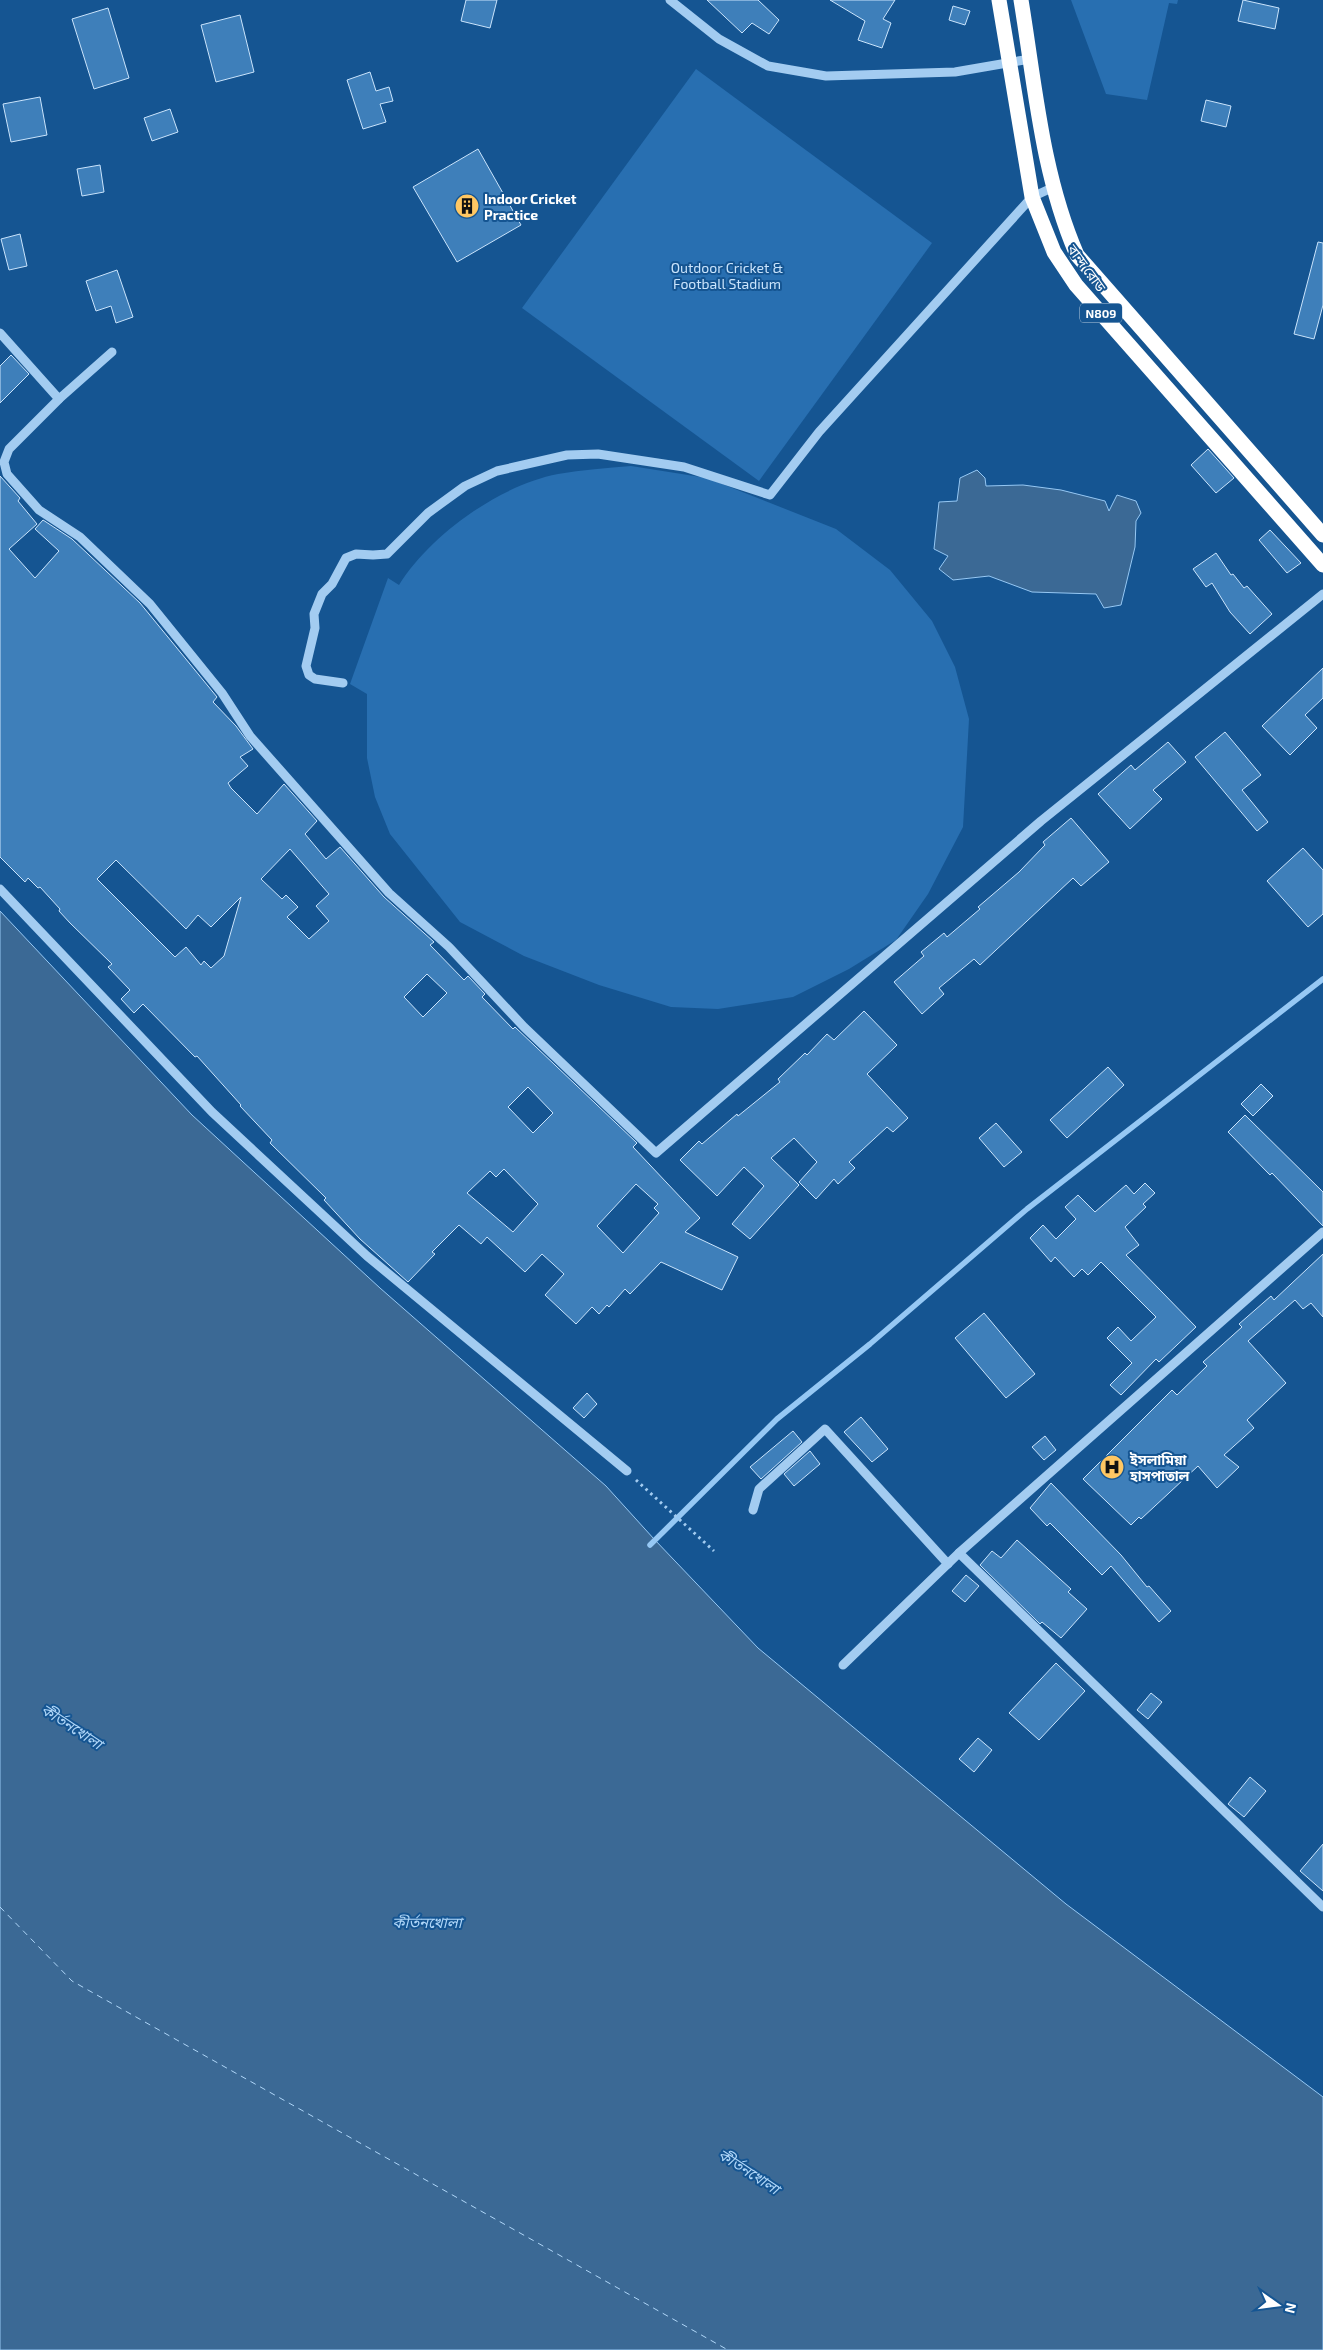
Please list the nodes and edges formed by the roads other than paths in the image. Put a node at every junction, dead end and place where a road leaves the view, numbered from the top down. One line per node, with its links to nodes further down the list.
1 (670, 0): 5 (street)
2 (999, 0): 5 (highway, বান্দ রোড / N809)
3 (1021, 0): 4 (highway, বান্দ রোড / N809)
4 (1030, 59): 5 (street); 6 (highway, বান্দ রোড / N809)
5 (1009, 62): 7 (highway, বান্দ রোড / N809)
6 (1054, 187): 7 (street); 11 (highway, বান্দ রোড / N809)
7 (1032, 197): 12 (highway, বান্দ রোড / N809); 14 (street)
8 (0, 333): 10 (street)
9 (112, 352): 10 (street)
10 (59, 398): 13 (street)
11 (1323, 535)
12 (1323, 564)
13 (1323, 594)
14 (343, 683)
15 (0, 889): 17 (street)
16 (1323, 1232): 19 (street)
17 (627, 1471)
18 (753, 1510): 20 (street)
19 (959, 1553): 20 (street); 22 (street)
20 (948, 1564): 21 (street)
21 (843, 1665)
22 (1323, 1907)

